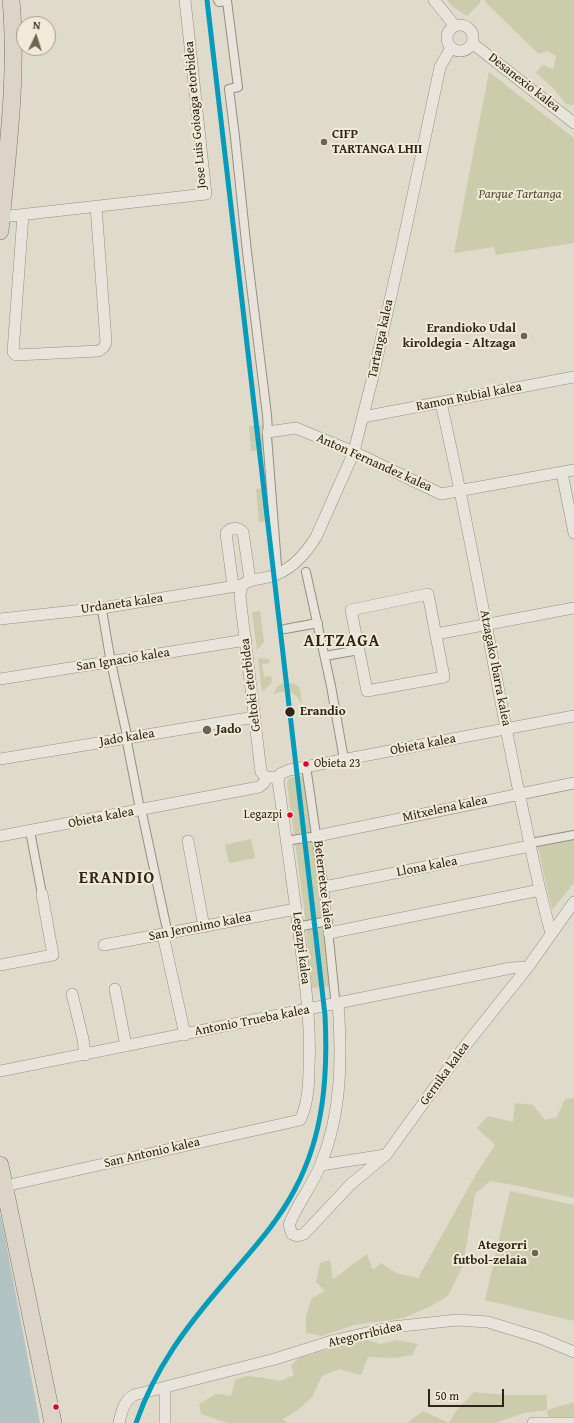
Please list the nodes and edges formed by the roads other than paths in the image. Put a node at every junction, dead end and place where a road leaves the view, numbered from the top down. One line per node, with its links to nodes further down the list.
1 (11, 0): 11 (main road, Jose Luis Goioaga etorbidea)
2 (185, 0): 9 (street, Jose Luis Goioaga etorbidea)
3 (218, 0): 15 (street)
4 (434, 0): 5 (street)
5 (455, 26): 6 (street); 7 (street)
6 (472, 43): 7 (street); 8 (street, Desanexio kalea)
7 (451, 48): 14 (street, Tartanga kalea)
8 (571, 118)
9 (96, 206): 10 (street, Jose Luis Goioaga etorbidea); 10 (street)
10 (23, 215): 11 (street, Jose Luis Goioaga etorbidea)
11 (1, 224)
12 (574, 377): 13 (street, Ramon Rubial kalea)
13 (441, 403): 14 (street, Ramon Rubial kalea); 19 (street, Atzagako Ibarra kalea)
14 (364, 417): 16 (street, Tartanga kalea)
15 (268, 432): 16 (street, Anton Fernandez kalea); 21 (street)
16 (354, 452): 19 (street, Anton Fernandez kalea); 23 (street, Tartanga kalea)
17 (574, 470): 18 (street, Anton Fernandez kalea)
18 (562, 473): 19 (street, Anton Fernandez kalea); 20 (street)
19 (460, 491): 28 (street, Atzagako Ibarra kalea)
20 (574, 533)
21 (277, 566)
22 (306, 572): 27 (street)
23 (242, 584): 26 (street, Urdaneta kalea); 31 (street, Geltoki etorbidea)
24 (574, 608): 28 (street)
25 (102, 610): 34 (street)
26 (0, 619)
27 (318, 623): 29 (street); 33 (street)
28 (486, 625): 30 (street); 39 (street, Atzagako Ibarra kalea)
29 (285, 629)
30 (436, 634): 32 (street); 32 (street)
31 (246, 640): 36 (street, San Ignacio kalea); 38 (street, Geltoki etorbidea)
32 (359, 650): 33 (street)
33 (325, 656): 42 (street)
34 (110, 657)
35 (112, 667): 40 (street)
36 (0, 679)
37 (574, 716): 39 (street, Obieta kalea)
38 (254, 717): 43 (street, Jado kalea); 45 (street, Geltoki etorbidea)
39 (506, 730): 45 (street, Obieta kalea); 47 (street, Atzagako Ibarra kalea)
40 (126, 731)
41 (128, 742): 48 (street)
42 (344, 754)
43 (0, 758)
44 (308, 773): 53 (street, Beterretxe kalea)
45 (273, 778): 50 (street, Obieta kalea); 61 (street, Legazpi kalea)
46 (574, 783): 47 (street, Mitxelena kalea)
47 (520, 794): 53 (street, Mitxelena kalea); 56 (street, Atzagako Ibarra kalea)
48 (139, 804)
49 (142, 813): 65 (street)
50 (30, 831): 52 (street, Obieta kalea); 59 (street)
51 (574, 835): 56 (street)
52 (0, 836)
53 (316, 836): 54 (street); 57 (street, Beterretxe kalea)
54 (292, 840)
55 (188, 841): 64 (street)
56 (533, 844): 57 (street, Llona kalea); 58 (street, Atzagako Ibarra kalea)
57 (324, 887): 62 (street, Beterretxe kalea)
58 (540, 890): 66 (street); 67 (street, Atzagako Ibarra kalea)
59 (42, 894): 69 (street)
60 (574, 902): 67 (street, Gernika kalea)
61 (296, 909): 64 (street, San Jeronimo kalea); 74 (street, Legazpi kalea)
62 (328, 921): 63 (street); 66 (street, Beterretxe kalea)
63 (302, 926)
64 (204, 927): 65 (street, San Jeronimo kalea)
65 (164, 930): 68 (street, San Jeronimo kalea); 75 (street)
66 (329, 932): 73 (street, Beterretxe kalea)
67 (551, 933): 70 (street, Gernika kalea)
68 (104, 945)
69 (0, 965)
70 (528, 967): 73 (street, Antonio Trueba kalea); 80 (street, Gernika kalea)
71 (115, 989): 76 (street)
72 (72, 994): 77 (street)
73 (337, 1001): 74 (street, Antonio Trueba kalea); 82 (street)
74 (308, 1010): 75 (street, Antonio Trueba kalea); 79 (street, Legazpi kalea)
75 (185, 1035): 76 (street, Antonio Trueba kalea)
76 (126, 1046): 77 (street, Antonio Trueba kalea)
77 (85, 1055): 78 (street, Antonio Trueba kalea)
78 (0, 1071)
79 (300, 1120): 83 (street, San Antonio kalea)
80 (386, 1155): 82 (street); 82 (street, Gernika kalea)
81 (0, 1165): 83 (main road)
82 (321, 1165)
83 (5, 1186): 86 (main road)
84 (574, 1352): 85 (street, Ategorribidea)
85 (161, 1388): 87 (street, Ategorribidea); 88 (street)
86 (53, 1423)
87 (119, 1423)
88 (165, 1423)
89 (533, 1423): 90 (street)
90 (574, 1423)

